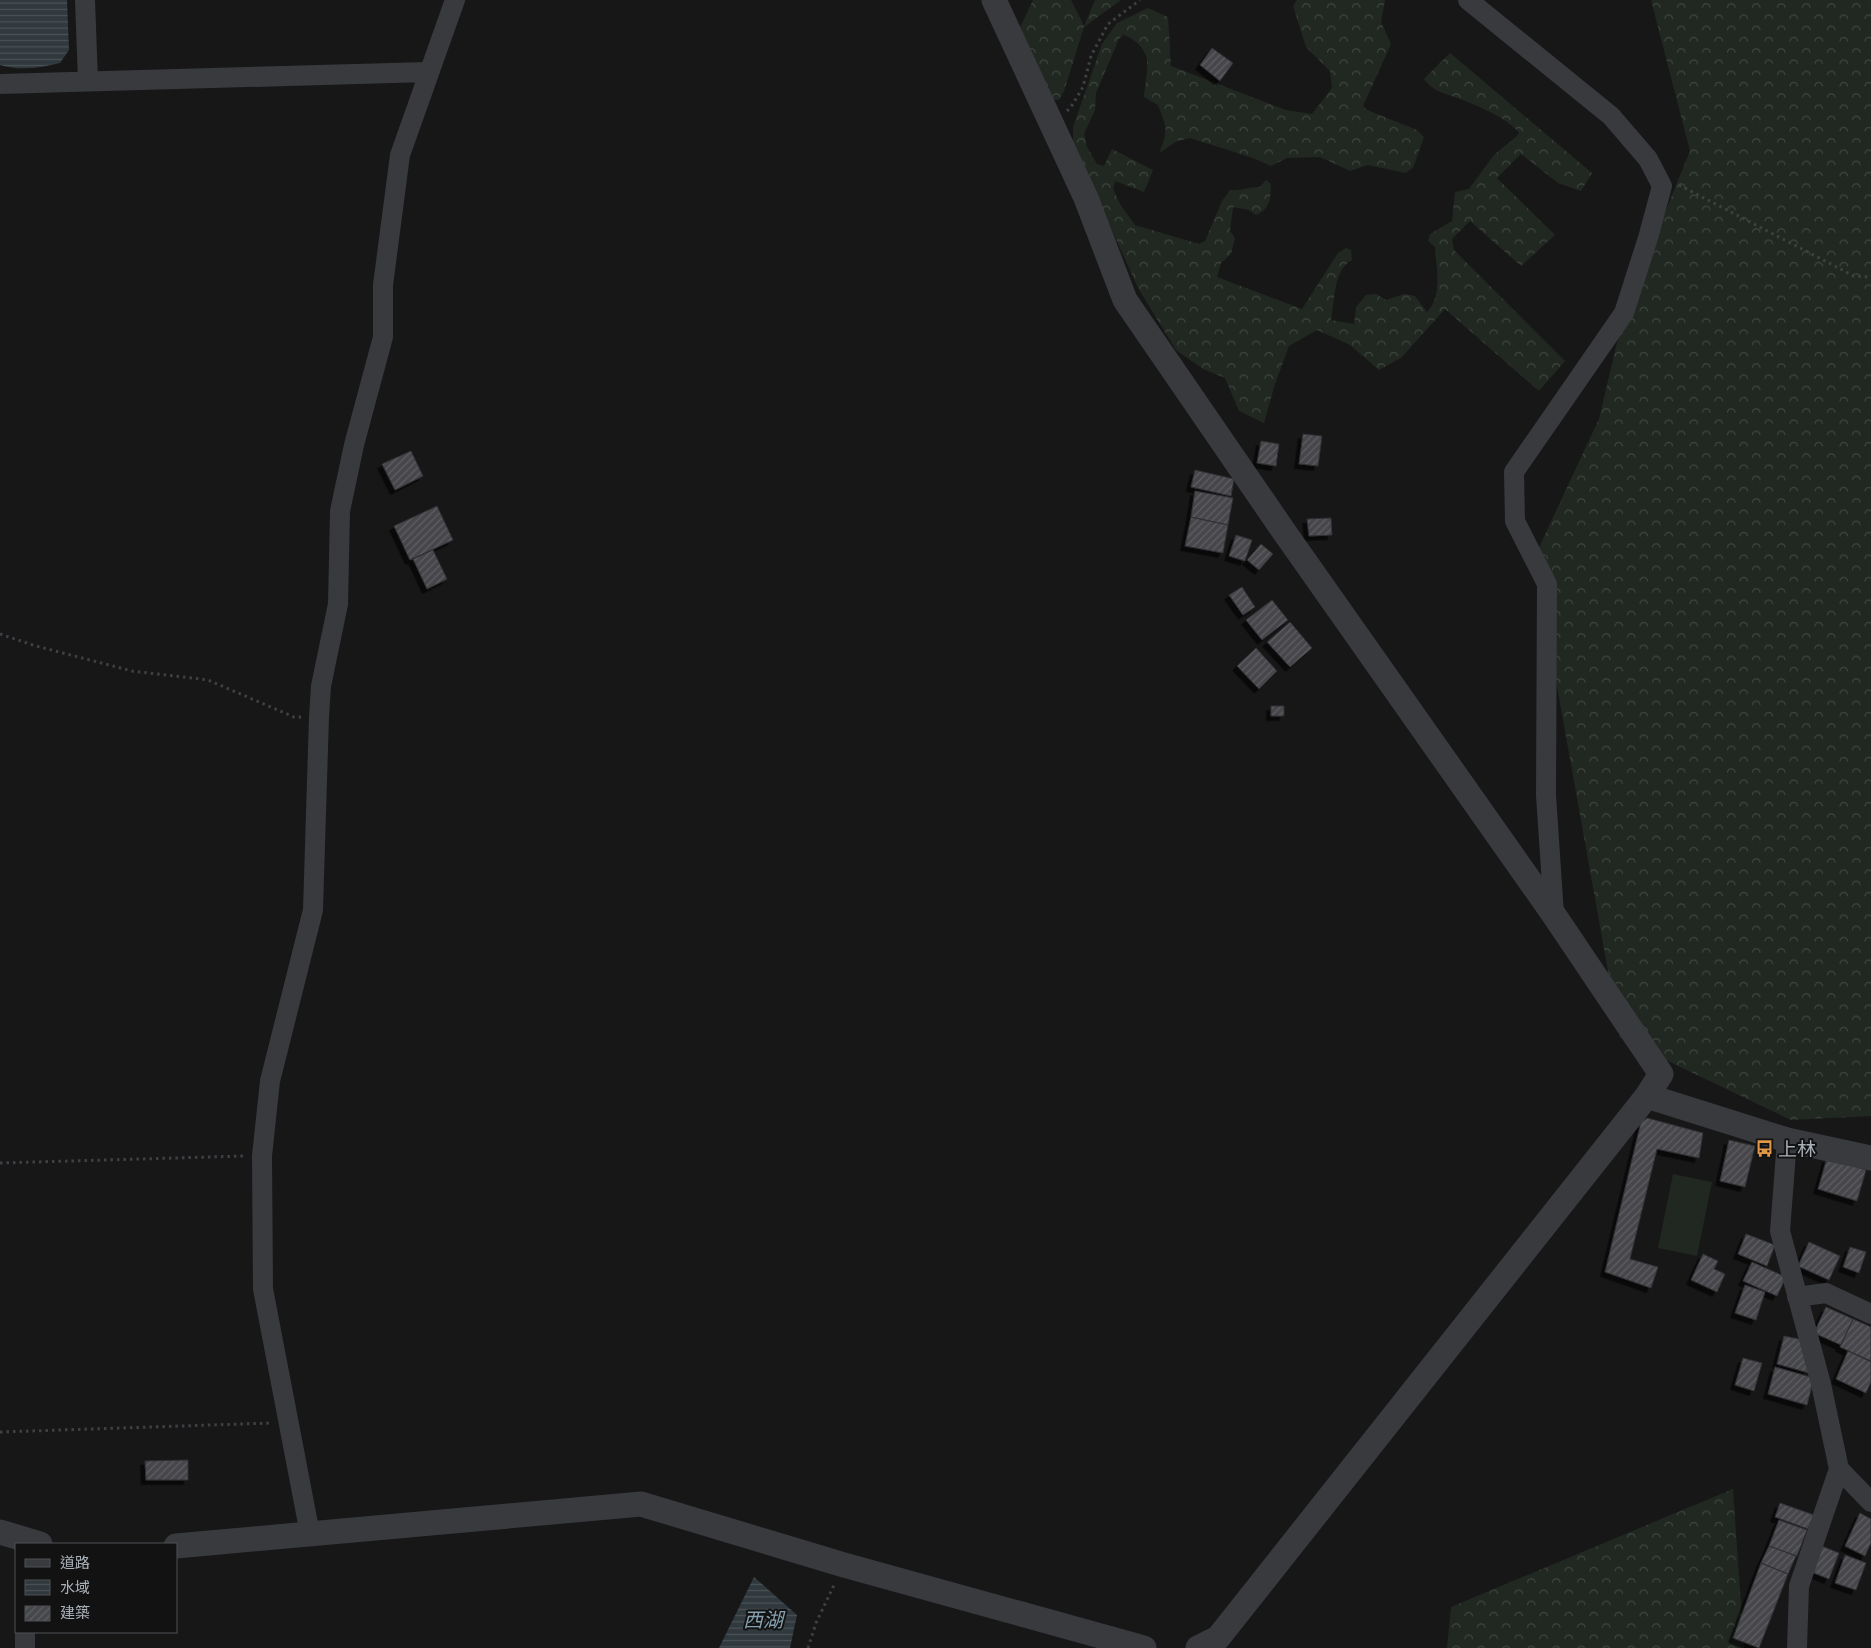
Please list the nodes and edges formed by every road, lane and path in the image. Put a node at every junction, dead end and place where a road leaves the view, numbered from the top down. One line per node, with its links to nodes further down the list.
1 (85, 0): 7 (street)
2 (455, 0): 6 (street)
3 (994, 0): 9 (street)
4 (1140, 0): 9 (path)
5 (1468, 0): 14 (street)
6 (428, 72): 7 (street); 13 (street)
7 (88, 81): 8 (street)
8 (0, 84)
9 (1051, 124): 14 (street)
10 (1674, 181): 11 (path)
11 (1871, 277)
12 (0, 634): 13 (path)
13 (319, 717): 17 (street)
14 (1554, 916): 15 (street)
15 (1647, 1096): 16 (street); 35 (street)
16 (1787, 1140): 18 (street); 20 (street)
17 (262, 1156): 19 (path); 22 (street)
18 (1871, 1158)
19 (0, 1163)
20 (1797, 1297): 21 (street); 24 (street)
21 (1871, 1314)
22 (288, 1422): 23 (path); 27 (street)
23 (0, 1432)
24 (1839, 1469): 25 (street); 36 (street)
25 (1871, 1502)
26 (0, 1532): 28 (street)
27 (310, 1534): 29 (street); 30 (street)
28 (29, 1543)
29 (178, 1546)
30 (844, 1565): 33 (path); 34 (street)
31 (25, 1633): 32 (street)
32 (25, 1648)
33 (808, 1648)
34 (1144, 1648)
35 (1198, 1648)
36 (1797, 1648)

